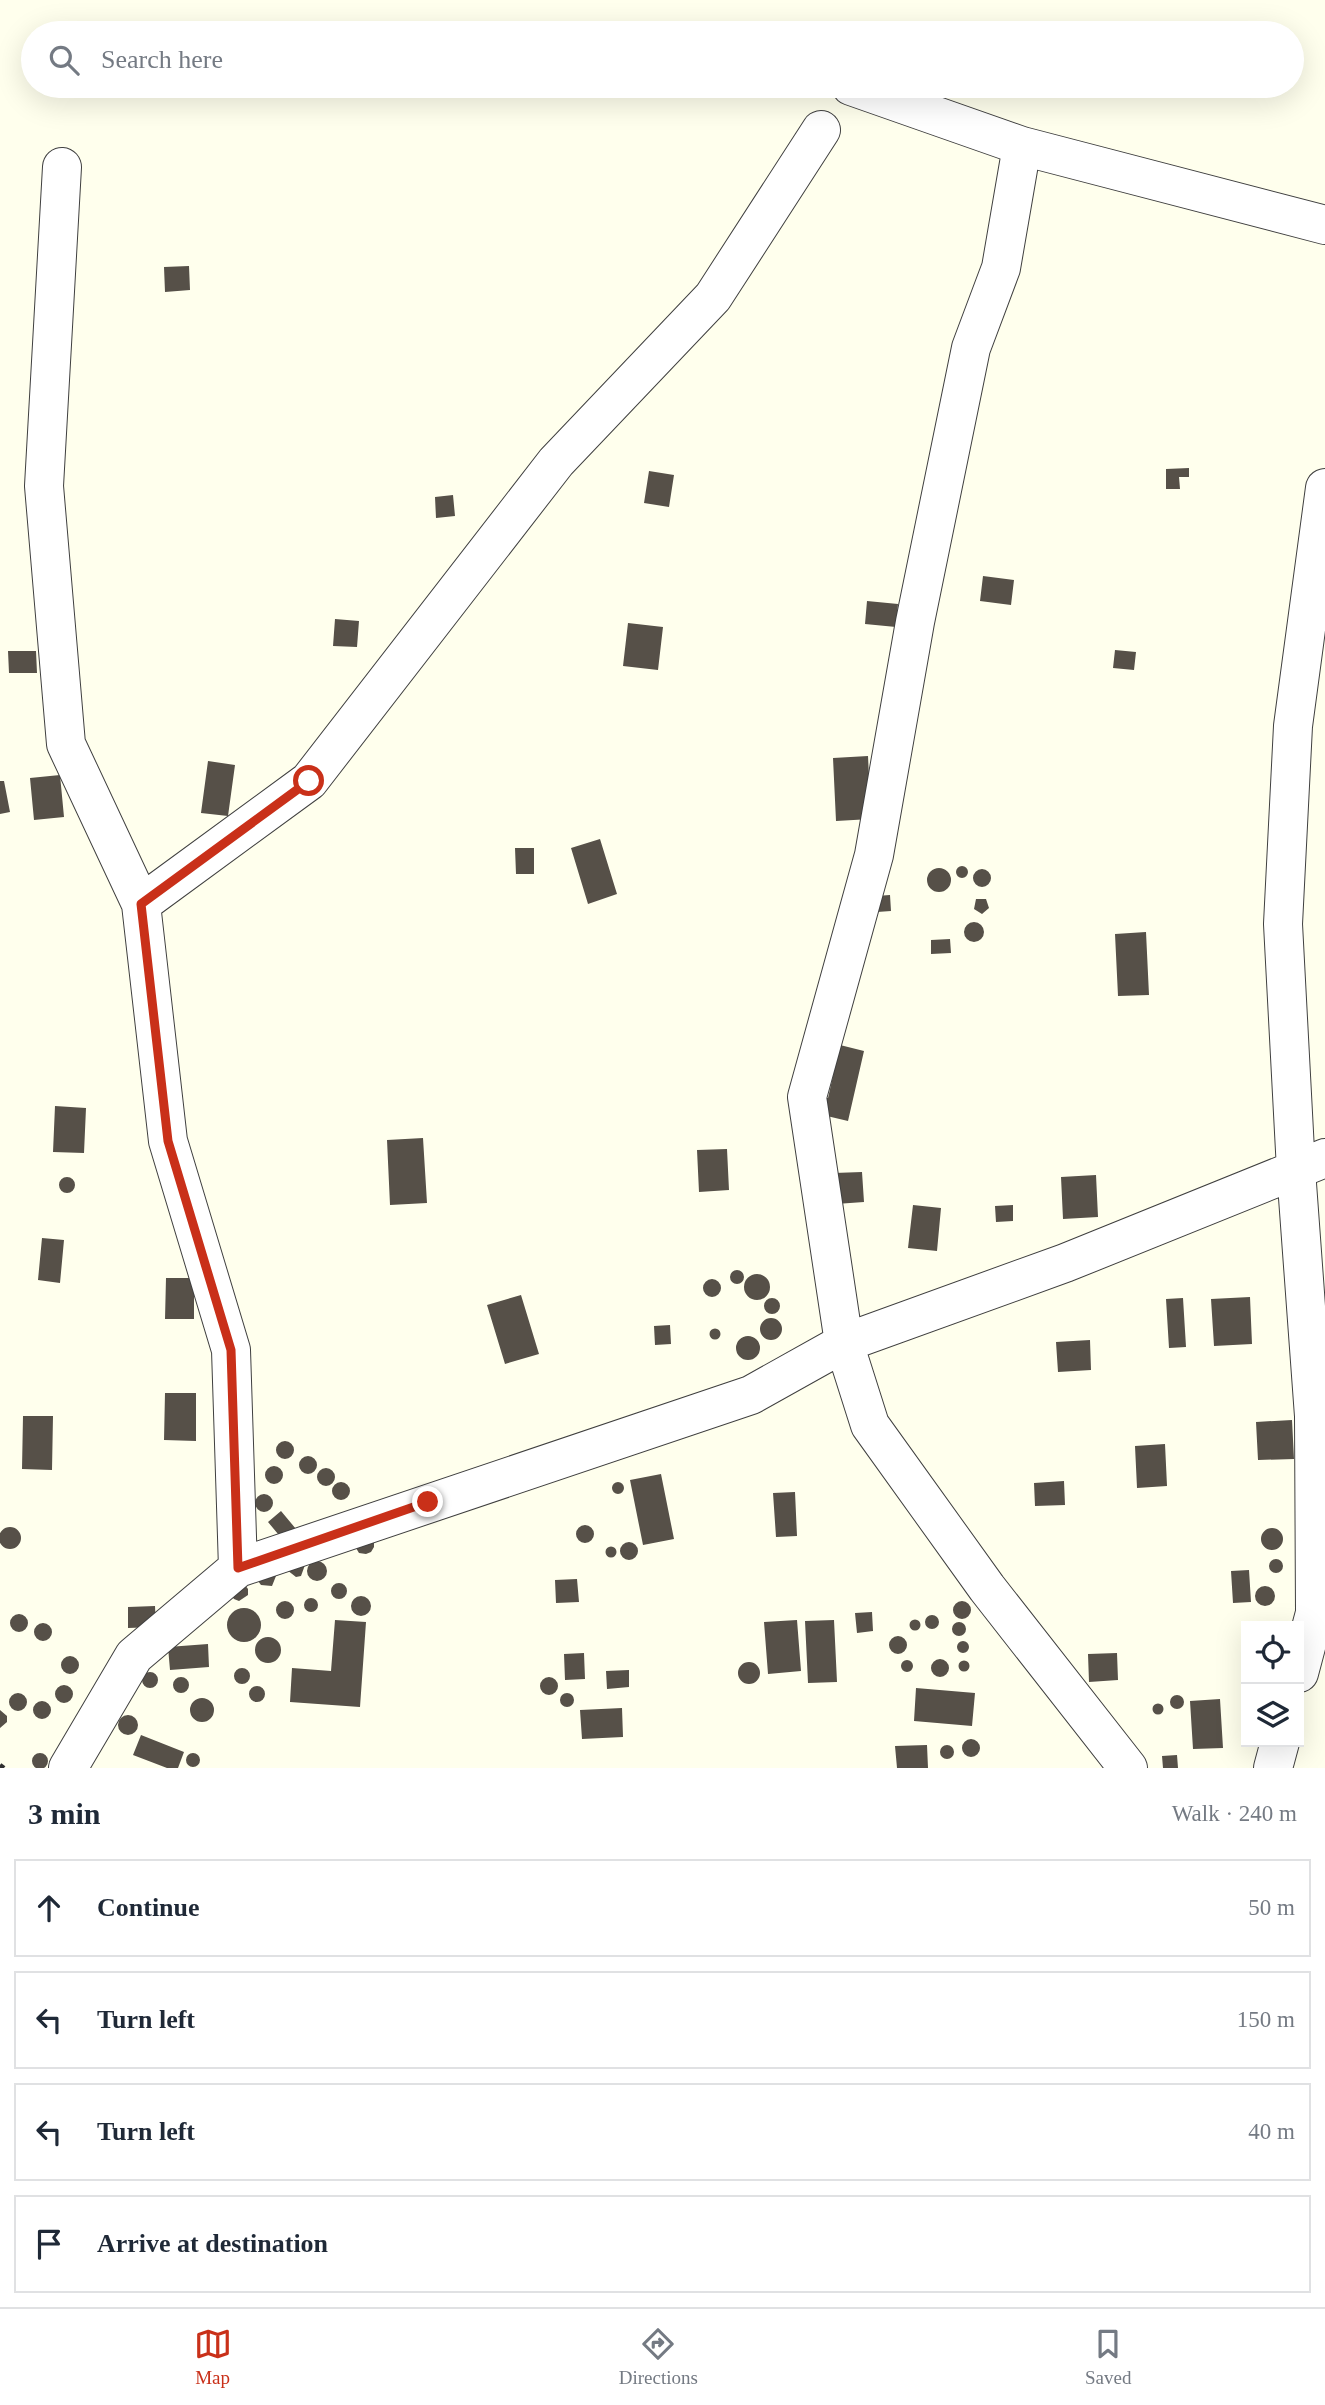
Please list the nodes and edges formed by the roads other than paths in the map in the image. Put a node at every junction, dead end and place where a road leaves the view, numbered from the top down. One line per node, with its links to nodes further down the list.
1 (885, 98): 3 (street)
2 (821, 130): 7 (street)
3 (1022, 146): 5 (street); 9 (street)
4 (62, 167): 7 (street)
5 (1325, 225)
6 (1325, 488): 8 (street)
7 (141, 904): 10 (street)
8 (1310, 1164): 9 (street); 11 (street)
9 (844, 1343): 10 (street); 14 (street)
10 (238, 1568): 13 (street)
11 (1304, 1654)
12 (1279, 1747): 15 (street)
13 (68, 1768)
14 (1128, 1768)
15 (1273, 1768)

